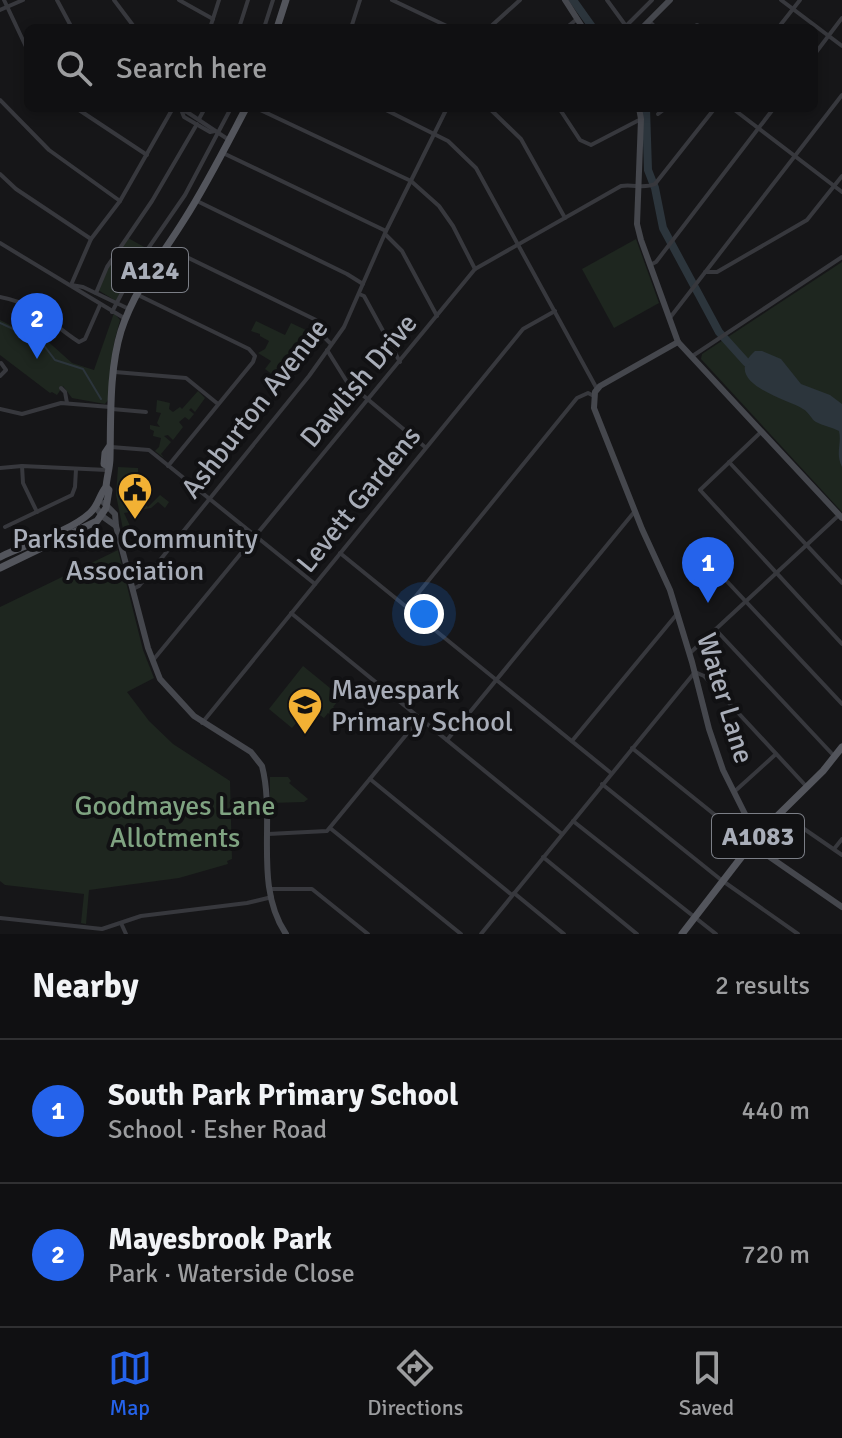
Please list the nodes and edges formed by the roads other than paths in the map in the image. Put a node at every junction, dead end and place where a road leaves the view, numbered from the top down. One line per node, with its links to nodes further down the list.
1 (4, 0): 19 (street)
2 (23, 0): 19 (street)
3 (57, 0): 26 (street)
4 (114, 0): 27 (street)
5 (179, 0): 23 (street)
6 (219, 0): 23 (street)
7 (248, 0): 29 (street)
8 (273, 0): 30 (street)
9 (286, 0): 31 (main road)
10 (360, 0): 32 (street)
11 (392, 0): 33 (street)
12 (520, 0): 34 (street)
13 (565, 0): 24 (street)
14 (607, 0): 37 (street)
15 (781, 0): 20 (street)
16 (800, 0): 20 (street)
17 (650, 1): 38 (street)
18 (667, 1): 25 (street)
19 (6, 7): 21 (street); 45 (street)
20 (793, 9): 41 (street); 42 (street)
21 (0, 10)
22 (842, 18): 44 (street)
23 (213, 19): 28 (street)
24 (577, 19): 35 (street); 36 (street)
25 (649, 21): 39 (street); 40 (street)
26 (70, 24)
27 (132, 24)
28 (211, 24)
29 (240, 24)
30 (265, 24)
31 (278, 24)
32 (352, 24)
33 (443, 24)
34 (493, 24)
35 (571, 24)
36 (580, 24)
37 (625, 24)
38 (630, 24)
39 (646, 24)
40 (652, 24)
41 (781, 24)
42 (813, 24)
43 (818, 28): 44 (street)
44 (829, 36): 46 (street); 47 (street)
45 (24, 43)
46 (842, 46)
47 (818, 50)
48 (842, 95): 75 (street)
49 (0, 100): 82 (street)
50 (82, 112): 74 (street)
51 (172, 112): 74 (street)
52 (182, 112): 68 (street)
53 (203, 112): 68 (street)
54 (229, 112): 70 (street)
55 (244, 112): 72 (main road, A124)
56 (264, 112): 78 (street)
57 (390, 112): 71 (street)
58 (445, 112): 71 (street, Ashburton Avenue)
59 (493, 112): 84 (street)
60 (562, 112): 67 (street)
61 (640, 112): 67 (street)
62 (661, 112): 66 (street)
63 (712, 112): 79 (street, Dawlish Drive)
64 (737, 112): 69 (street)
65 (771, 112): 69 (street)
66 (658, 114)
67 (641, 119): 79 (street)
68 (198, 122): 70 (street); 96 (street)
69 (759, 128): 75 (street); 91 (street)
70 (217, 132): 72 (street); 100 (street)
71 (434, 133): 78 (street, Ashburton Avenue); 88 (street)
72 (229, 140): 73 (main road, A124)
73 (223, 153): 83 (main road, A124); 85 (street)
74 (147, 155): 82 (street)
75 (795, 156): 80 (street); 93 (street)
76 (0, 174): 86 (street)
77 (842, 176): 80 (street)
78 (411, 181): 85 (street, Ashburton Avenue); 92 (street)
79 (640, 186): 84 (street, Dawlish Drive); 91 (street)
80 (834, 186): 81 (street); 93 (street)
81 (842, 192)
82 (120, 201): 86 (street)
83 (196, 201): 89 (main road, A124); 94 (street)
84 (565, 218): 88 (street, Dawlish Drive)
85 (385, 232): 94 (street, Ashburton Avenue); 105 (street)
86 (91, 239): 95 (street)
87 (0, 243): 95 (street)
88 (519, 244): 92 (street, Dawlish Drive); 103 (street)
89 (166, 247): 97 (main road, A124); 109 (street)
90 (842, 257): 111 (street)
91 (650, 265): 107 (street)
92 (475, 269): 105 (street, Dawlish Drive)
93 (705, 272): 107 (street)
94 (363, 284): 98 (street, Ashburton Avenue)
95 (71, 285): 96 (street); 101 (street)
96 (96, 293): 100 (street)
97 (136, 294): 102 (main road, A124); 120 (street)
98 (359, 294): 109 (street, Ashburton Avenue); 112 (street)
99 (0, 297): 101 (street)
100 (116, 304): 102 (street); 104 (street)
101 (100, 305): 104 (street)
102 (129, 309): 106 (main road, A124)
103 (555, 311): 117 (street); 126 (street, Levett Gardens)
104 (112, 312): 106 (street)
105 (437, 316): 112 (street, Dawlish Drive)
106 (126, 318): 114 (main road, A124)
107 (669, 319): 108 (street)
108 (678, 342): 111 (street); 117 (street)
109 (331, 344): 110 (street, Ashburton Avenue)
110 (327, 350): 118 (street); 134 (street, Ashburton Avenue)
111 (691, 357): 124 (street)
112 (400, 362): 118 (street, Dawlish Drive)
113 (1, 363): 115 (street)
114 (115, 372): 120 (street); 121 (main road, A124)
115 (0, 376)
116 (61, 388): 119 (street)
117 (596, 392): 137 (street, Water Lane); 155 (street)
118 (368, 400): 126 (street); 143 (street, Dawlish Drive)
119 (67, 403): 121 (street); 122 (street)
120 (218, 404): 129 (street)
121 (112, 408): 123 (street); 125 (main road, A124)
122 (0, 409)
123 (146, 412)
124 (762, 431): 127 (street); 140 (street)
125 (109, 447): 129 (street); 131 (main road, A124)
126 (425, 447): 146 (street, Levett Gardens)
127 (729, 462): 145 (street); 150 (street)
128 (22, 466): 130 (street); 132 (street); 138 (street)
129 (168, 466): 134 (street)
130 (0, 468)
131 (107, 468): 132 (street); 133 (main road, A124)
132 (76, 469): 138 (street)
133 (106, 487): 135 (main road, A124); 136 (main road, A124)
134 (209, 500): 143 (street); 153 (street, Ashburton Avenue)
135 (107, 504): 136 (street); 139 (main road, A124); 141 (street)
136 (97, 505): 139 (street); 144 (main road)
137 (635, 511): 157 (street, Water Lane); 163 (street)
138 (37, 512): 142 (street)
139 (102, 516): 141 (street); 144 (main road)
140 (841, 517): 145 (street)
141 (116, 526): 153 (street)
142 (5, 527)
143 (255, 536): 152 (street); 161 (street, Dawlish Drive)
144 (38, 544): 147 (main road); 149 (main road)
145 (807, 545): 150 (street); 151 (street)
146 (340, 553): 152 (street, Levett Gardens); 155 (street)
147 (0, 557)
148 (706, 559): 154 (street)
149 (0, 568)
150 (777, 573): 154 (street); 159 (street)
151 (842, 583)
152 (315, 584): 156 (street, Levett Gardens)
153 (133, 589): 161 (street)
154 (746, 602): 158 (street); 164 (street)
155 (407, 607): 163 (street)
156 (291, 613): 165 (street); 166 (street, Levett Gardens)
157 (677, 614): 160 (street, Water Lane); 168 (street)
158 (716, 630): 160 (street); 172 (street)
159 (842, 644)
160 (690, 653): 162 (street, Water Lane)
161 (151, 660): 166 (street)
162 (695, 672): 170 (street); 171 (street); 177 (street, Water Lane)
163 (495, 679): 167 (street); 168 (street)
164 (842, 704)
165 (420, 718): 167 (street); 174 (street)
166 (202, 723): 182 (street)
167 (447, 740): 183 (street)
168 (572, 741): 173 (street)
169 (842, 747): 172 (main road, A1083)
170 (632, 748): 173 (street); 185 (street)
171 (776, 754): 176 (street); 177 (street)
172 (835, 757): 176 (main road, A1083)
173 (611, 773): 175 (street)
174 (370, 779): 180 (street); 191 (street)
175 (602, 784): 179 (street); 189 (street)
176 (807, 787): 178 (main road, A1083)
177 (734, 792): 181 (street, Water Lane)
178 (781, 813): 181 (main road, A1083); 186 (street)
179 (573, 821): 183 (street); 194 (street)
180 (330, 828): 182 (street); 200 (street)
181 (760, 833): 185 (main road, A1083)
182 (266, 834): 190 (street)
183 (562, 834): 188 (street)
184 (842, 839): 186 (street)
185 (751, 844): 189 (main road, A1083); 192 (street)
186 (834, 849): 187 (street)
187 (842, 855)
188 (543, 857): 191 (street); 203 (street)
189 (722, 881): 194 (main road, A1083); 206 (street)
190 (272, 893): 195 (street); 198 (street); 199 (street)
191 (513, 894): 196 (street); 202 (street)
192 (842, 907)
193 (0, 918): 195 (street)
194 (694, 919): 204 (main road, A1083); 205 (street)
195 (121, 923): 197 (street)
196 (483, 932): 201 (street)
197 (126, 934)
198 (286, 934)
199 (368, 934)
200 (461, 934)
201 (491, 934)
202 (564, 934)
203 (637, 934)
204 (682, 934)
205 (716, 934)
206 (798, 934)

